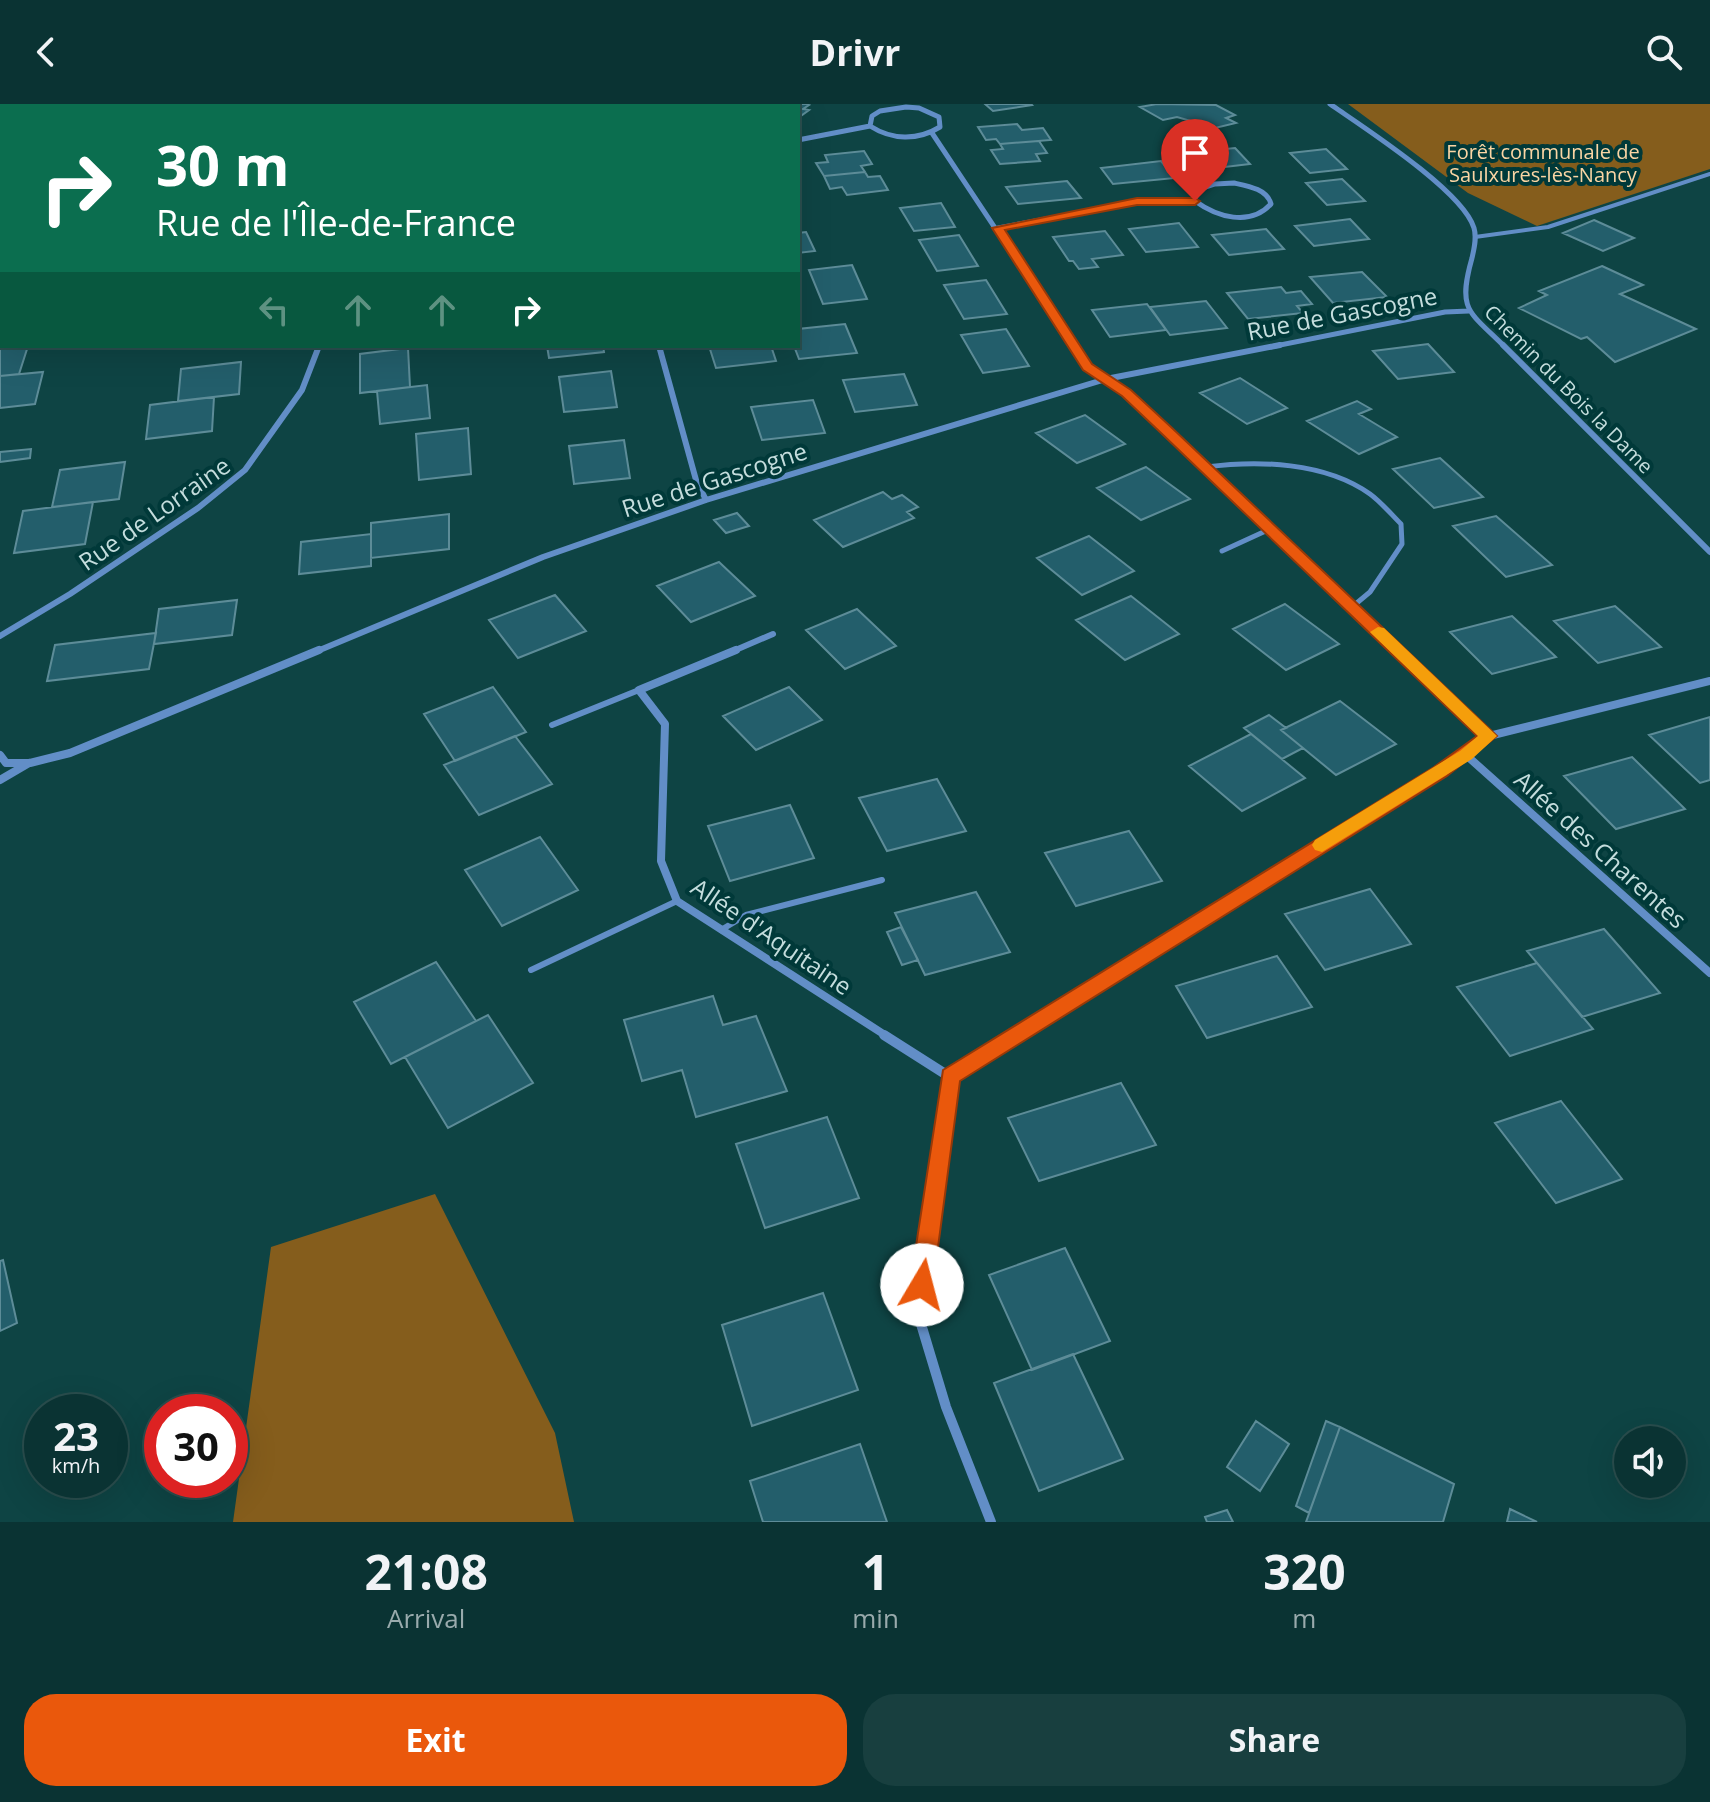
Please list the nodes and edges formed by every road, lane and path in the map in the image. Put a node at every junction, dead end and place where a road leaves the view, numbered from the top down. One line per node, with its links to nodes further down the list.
1 (1330, 104): 8 (street, Chemin du Bois la Dame)
2 (870, 126): 3 (street); 3 (street); 4 (street)
3 (932, 133): 7 (street)
4 (800, 140)
5 (1710, 174): 8 (lane)
6 (1195, 201): 6 (street); 7 (street)
7 (998, 228): 12 (street)
8 (1475, 237): 9 (street, Chemin du Bois la Dame)
9 (1469, 311): 12 (street, Rue de Gascogne); 17 (street, Chemin du Bois la Dame)
10 (318, 348): 20 (street, Rue de Lorraine)
11 (660, 348): 14 (street)
12 (1106, 379): 13 (street); 14 (street, Rue de Gascogne)
13 (1206, 467): 15 (street); 18 (lane)
14 (706, 500): 27 (street, Rue de Gascogne)
15 (1270, 529): 16 (lane); 18 (street)
16 (1222, 551)
17 (1710, 552)
18 (1352, 607): 24 (street)
19 (773, 634): 22 (street)
20 (0, 636)
21 (1710, 681): 24 (street)
22 (639, 690): 23 (lane); 30 (street, Allée d'Aquitaine)
23 (552, 725)
24 (1489, 736): 26 (street)
25 (0, 755): 27 (street, Rue de Gascogne)
26 (1466, 755): 33 (street, Allée des Charentes); 34 (street)
27 (30, 763): 28 (street)
28 (0, 780)
29 (882, 880): 31 (lane)
30 (677, 901): 31 (street, Allée d'Aquitaine); 32 (lane)
31 (721, 930): 34 (street, Allée d'Aquitaine)
32 (531, 970)
33 (1710, 973)
34 (950, 1077): 35 (street)
35 (991, 1522)

